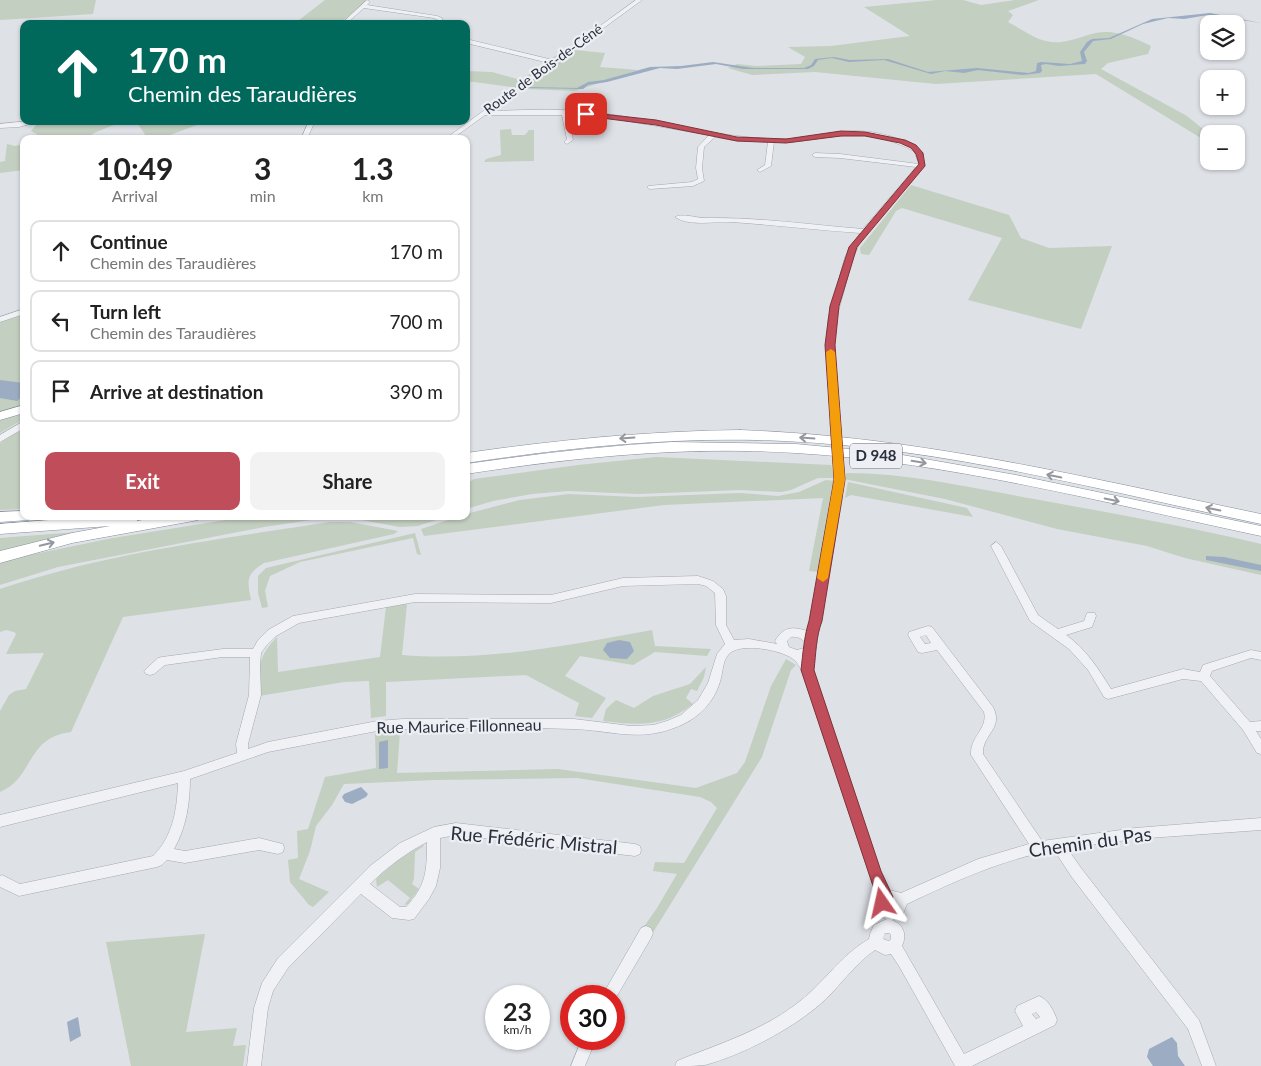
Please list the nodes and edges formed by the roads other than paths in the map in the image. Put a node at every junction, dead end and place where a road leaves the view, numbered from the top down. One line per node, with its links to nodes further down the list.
1 (370, 0): 3 (street)
2 (639, 0): 7 (street, Route de Bois-de-Céné)
3 (363, 6): 4 (street); 5 (street)
4 (347, 20)
5 (440, 20)
6 (470, 42): 7 (street)
7 (553, 62): 9 (street, Route de Bois-de-Céné)
8 (565, 113): 9 (street); 16 (street); 18 (street)
9 (481, 115): 10 (street); 11 (street, Route de Bois-de-Céné)
10 (470, 116)
11 (470, 123)
12 (23, 125): 14 (street)
13 (467, 125): 15 (street, Route de Bois-de-Céné)
14 (0, 126)
15 (454, 135)
16 (713, 136): 17 (street); 22 (street)
17 (771, 141): 20 (street); 21 (street)
18 (567, 142)
19 (815, 155): 20 (street)
20 (921, 166): 24 (street)
21 (760, 170)
22 (650, 187)
23 (679, 217): 24 (street)
24 (864, 231): 45 (street, bridge)
25 (20, 312): 26 (street)
26 (0, 320)
27 (20, 410): 28 (highway)
28 (0, 416)
29 (20, 426): 31 (street)
30 (20, 429): 31 (street)
31 (12, 431): 32 (street)
32 (0, 438)
33 (470, 457): 37 (highway, D 948, one-way to 33)
34 (470, 468): 41 (highway, D 948, one-way to 41)
35 (20, 516): 36 (highway)
36 (0, 517)
37 (1261, 519)
38 (117, 520): 40 (highway)
39 (171, 520): 43 (highway, one-way to 39)
40 (0, 529)
41 (1261, 531)
42 (996, 546): 47 (street)
43 (0, 558)
44 (1091, 616): 47 (street)
45 (814, 625): 46 (street); 50 (street)
46 (800, 633): 48 (street); 50 (street)
47 (1057, 634): 59 (street)
48 (782, 638): 49 (street); 53 (street)
49 (763, 644): 52 (street); 53 (street)
50 (809, 645): 55 (street); 57 (street)
51 (940, 645): 69 (street)
52 (732, 646): 54 (street); 63 (street, Rue Maurice Fillonneau)
53 (785, 650): 55 (street)
54 (256, 653): 58 (street); 63 (street)
55 (797, 655): 57 (street)
56 (1261, 656): 59 (street)
57 (807, 670): 75 (street)
58 (150, 671)
59 (1204, 677): 61 (street)
60 (1261, 726): 61 (street)
61 (1247, 727): 62 (street)
62 (1261, 749)
63 (242, 755): 64 (street, Rue Maurice Fillonneau)
64 (184, 776): 65 (street, Rue Maurice Fillonneau); 72 (street)
65 (0, 821)
66 (1261, 824): 68 (street, Chemin du Pas)
67 (434, 834): 71 (street, Rue Frédéric Mistral); 74 (street, Rue Frédéric Mistral); 74 (street, Rue Frédéric Mistral)
68 (1057, 844): 69 (street, Chemin du Pas); 87 (street)
69 (1039, 847): 75 (street, Chemin du Pas)
70 (278, 848): 72 (street)
71 (635, 850)
72 (165, 854): 73 (street)
73 (2, 881)
74 (360, 885): 84 (street, Rue Frédéric Mistral)
75 (892, 906): 76 (street); 78 (street)
76 (882, 927): 78 (street); 79 (street)
77 (646, 933): 80 (street)
78 (895, 940): 79 (street); 83 (street)
79 (877, 942): 86 (street)
80 (615, 985)
81 (1033, 1028): 83 (street)
82 (585, 1050): 85 (street)
83 (962, 1064)
84 (254, 1066)
85 (578, 1066)
86 (682, 1066)
87 (1209, 1066)

